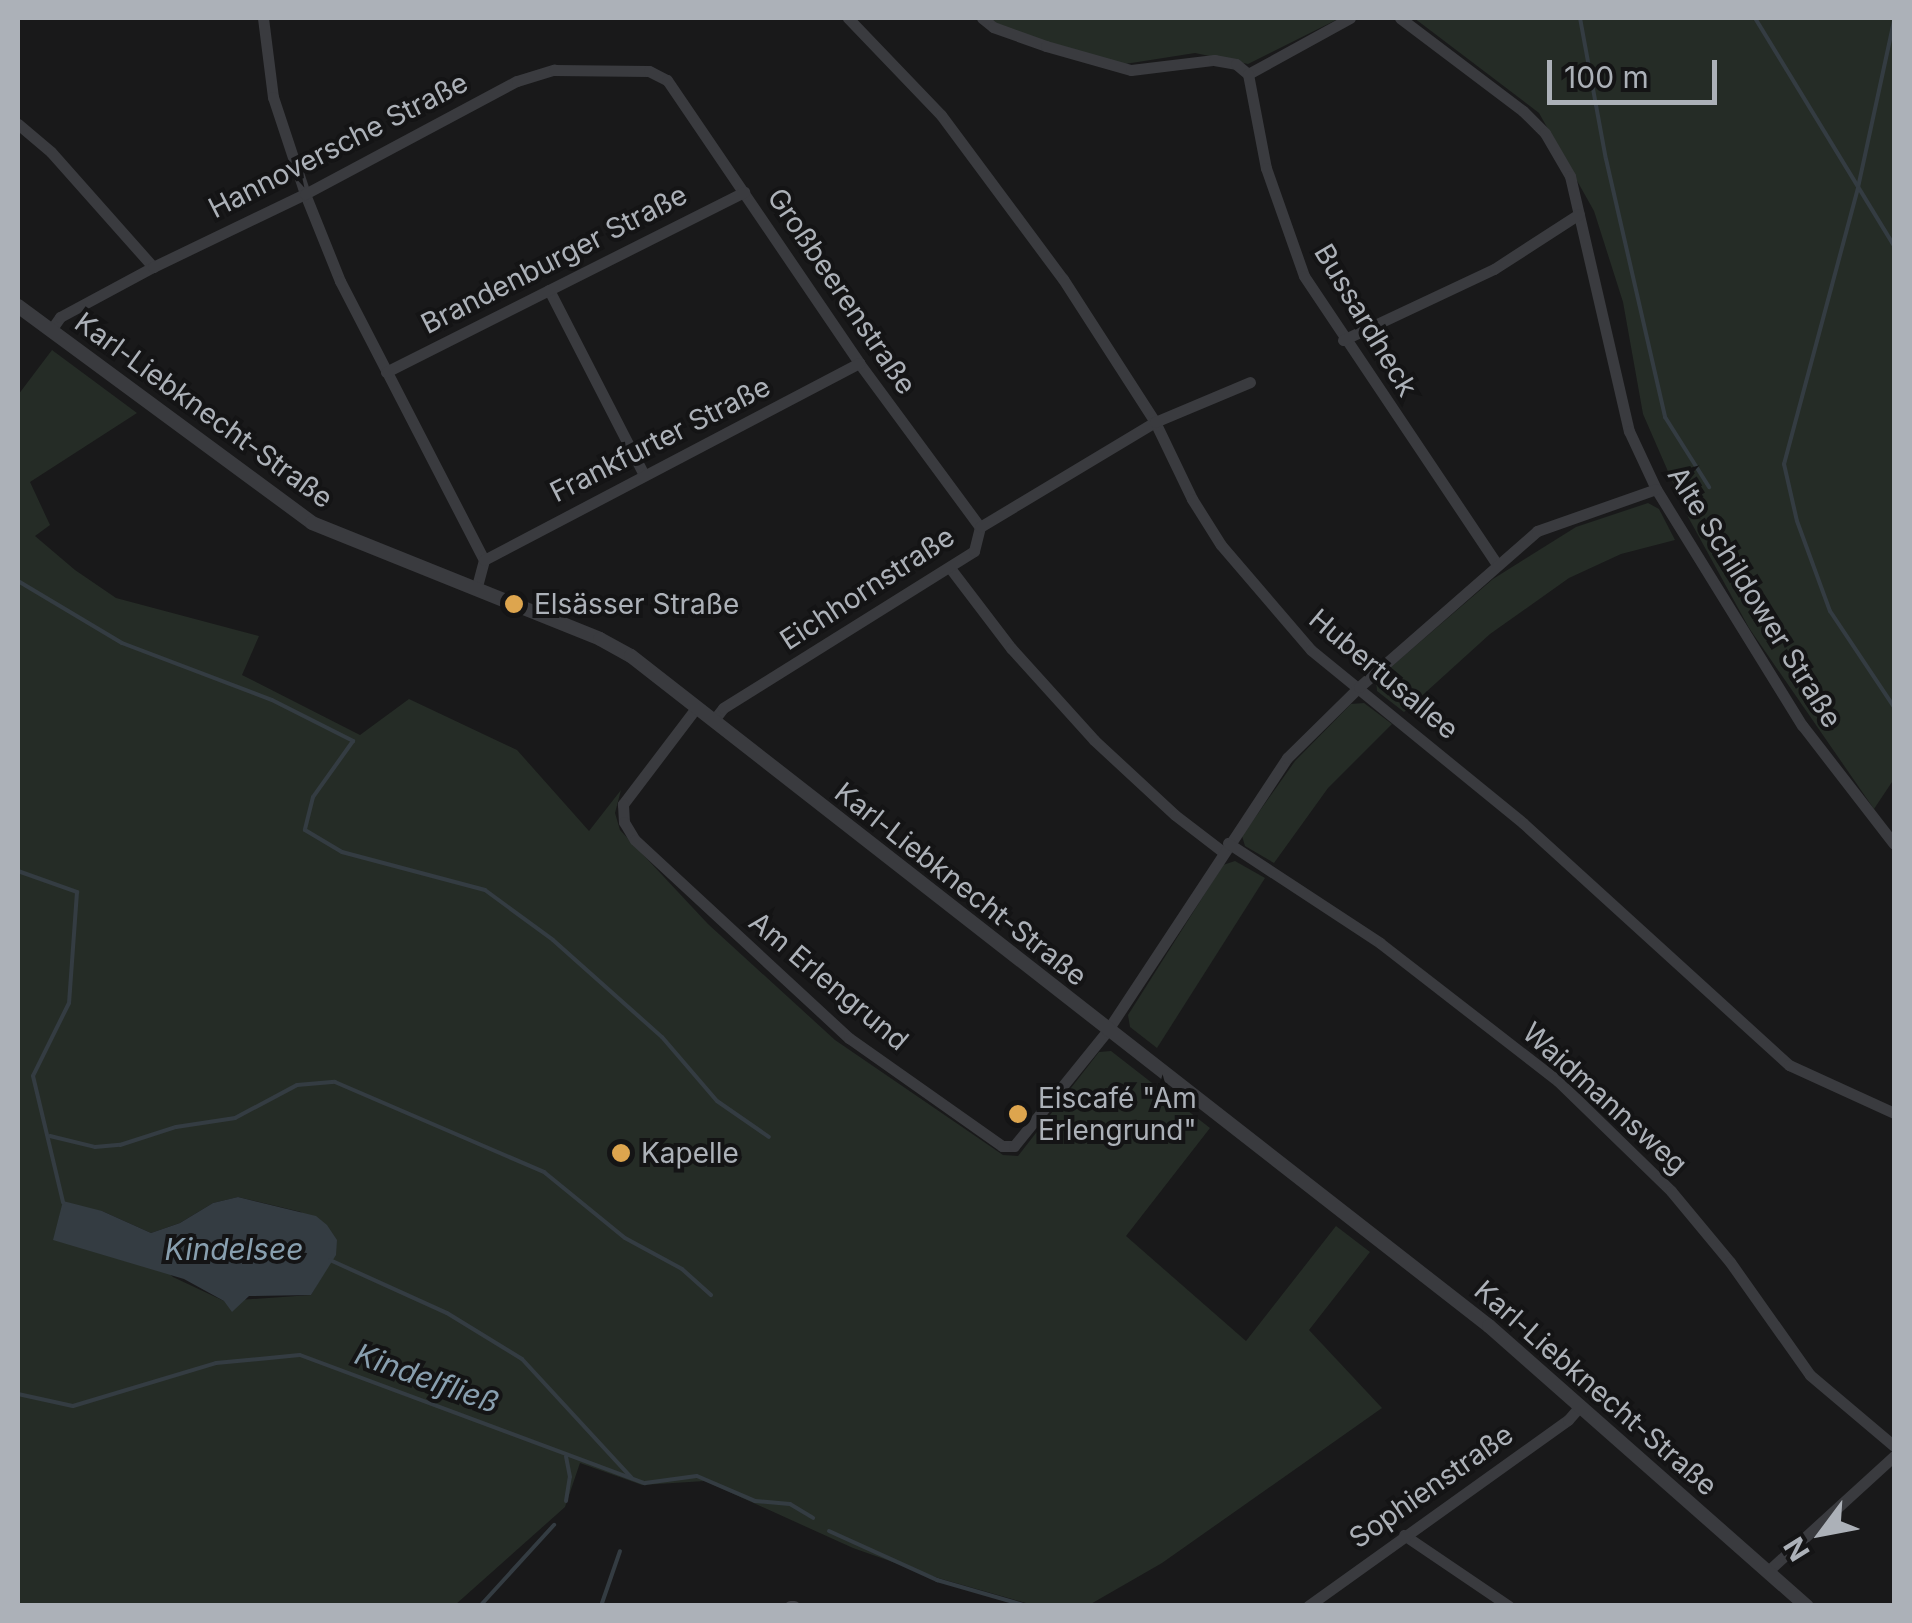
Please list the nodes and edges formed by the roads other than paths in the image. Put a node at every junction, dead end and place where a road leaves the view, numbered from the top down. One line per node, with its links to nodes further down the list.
1 (254, 18): 6 (street)
2 (848, 18): 21 (street, Hubertusallee)
3 (982, 18): 7 (street)
4 (1350, 18): 7 (street)
5 (1400, 18): 12 (street, Alte Schildower Straße)
6 (263, 23): 11 (street)
7 (1248, 74): 17 (street, Bussardheck)
8 (667, 80): 10 (street, Großbeerenstraße); 11 (street, Hannoversche Straße)
9 (18, 124): 13 (street)
10 (744, 192): 14 (street, Brandenburger Straße); 18 (street, Großbeerenstraße)
11 (304, 194): 13 (street, Hannoversche Straße); 19 (street)
12 (1579, 214): 17 (street); 23 (street, Alte Schildower Straße)
13 (153, 267): 16 (street, Hannoversche Straße)
14 (549, 290): 19 (street, Brandenburger Straße); 22 (street)
15 (18, 306): 16 (street, Karl-Liebknecht-Straße)
16 (51, 330): 28 (street, Karl-Liebknecht-Straße)
17 (1343, 340): 26 (street, Bussardheck)
18 (859, 362): 22 (street, Frankfurter Straße); 24 (street, Großbeerenstraße)
19 (386, 372): 25 (street)
20 (1250, 382): 21 (street, Eichhornstraße)
21 (1155, 422): 24 (street, Eichhornstraße); 29 (street, Hubertusallee)
22 (643, 473): 25 (street, Frankfurter Straße)
23 (1656, 489): 26 (street); 32 (street, Alte Schildower Straße)
24 (980, 527): 27 (street, Eichhornstraße)
25 (484, 560): 28 (street)
26 (1497, 564): 29 (street)
27 (950, 568): 31 (street, Eichhornstraße); 33 (street, Waidmannsweg)
28 (476, 589): 30 (street, Karl-Liebknecht-Straße)
29 (1359, 687): 33 (street); 35 (street, Hubertusallee)
30 (696, 708): 31 (street, Karl-Liebknecht-Straße); 34 (street, Am Erlengrund)
31 (712, 720): 34 (street, Karl-Liebknecht-Straße)
32 (1894, 844)
33 (1226, 847): 34 (street); 37 (street, Waidmannsweg)
34 (1108, 1031): 36 (street, Karl-Liebknecht-Straße)
35 (1894, 1113)
36 (1580, 1406): 39 (street, Sophienstraße); 40 (street, Karl-Liebknecht-Straße)
37 (1894, 1446)
38 (1894, 1456): 40 (street)
39 (1404, 1534): 41 (street, Sophienstraße); 42 (street)
40 (1768, 1571): 43 (street, Karl-Liebknecht-Straße)
41 (1308, 1606)
42 (1509, 1606)
43 (1807, 1606)

